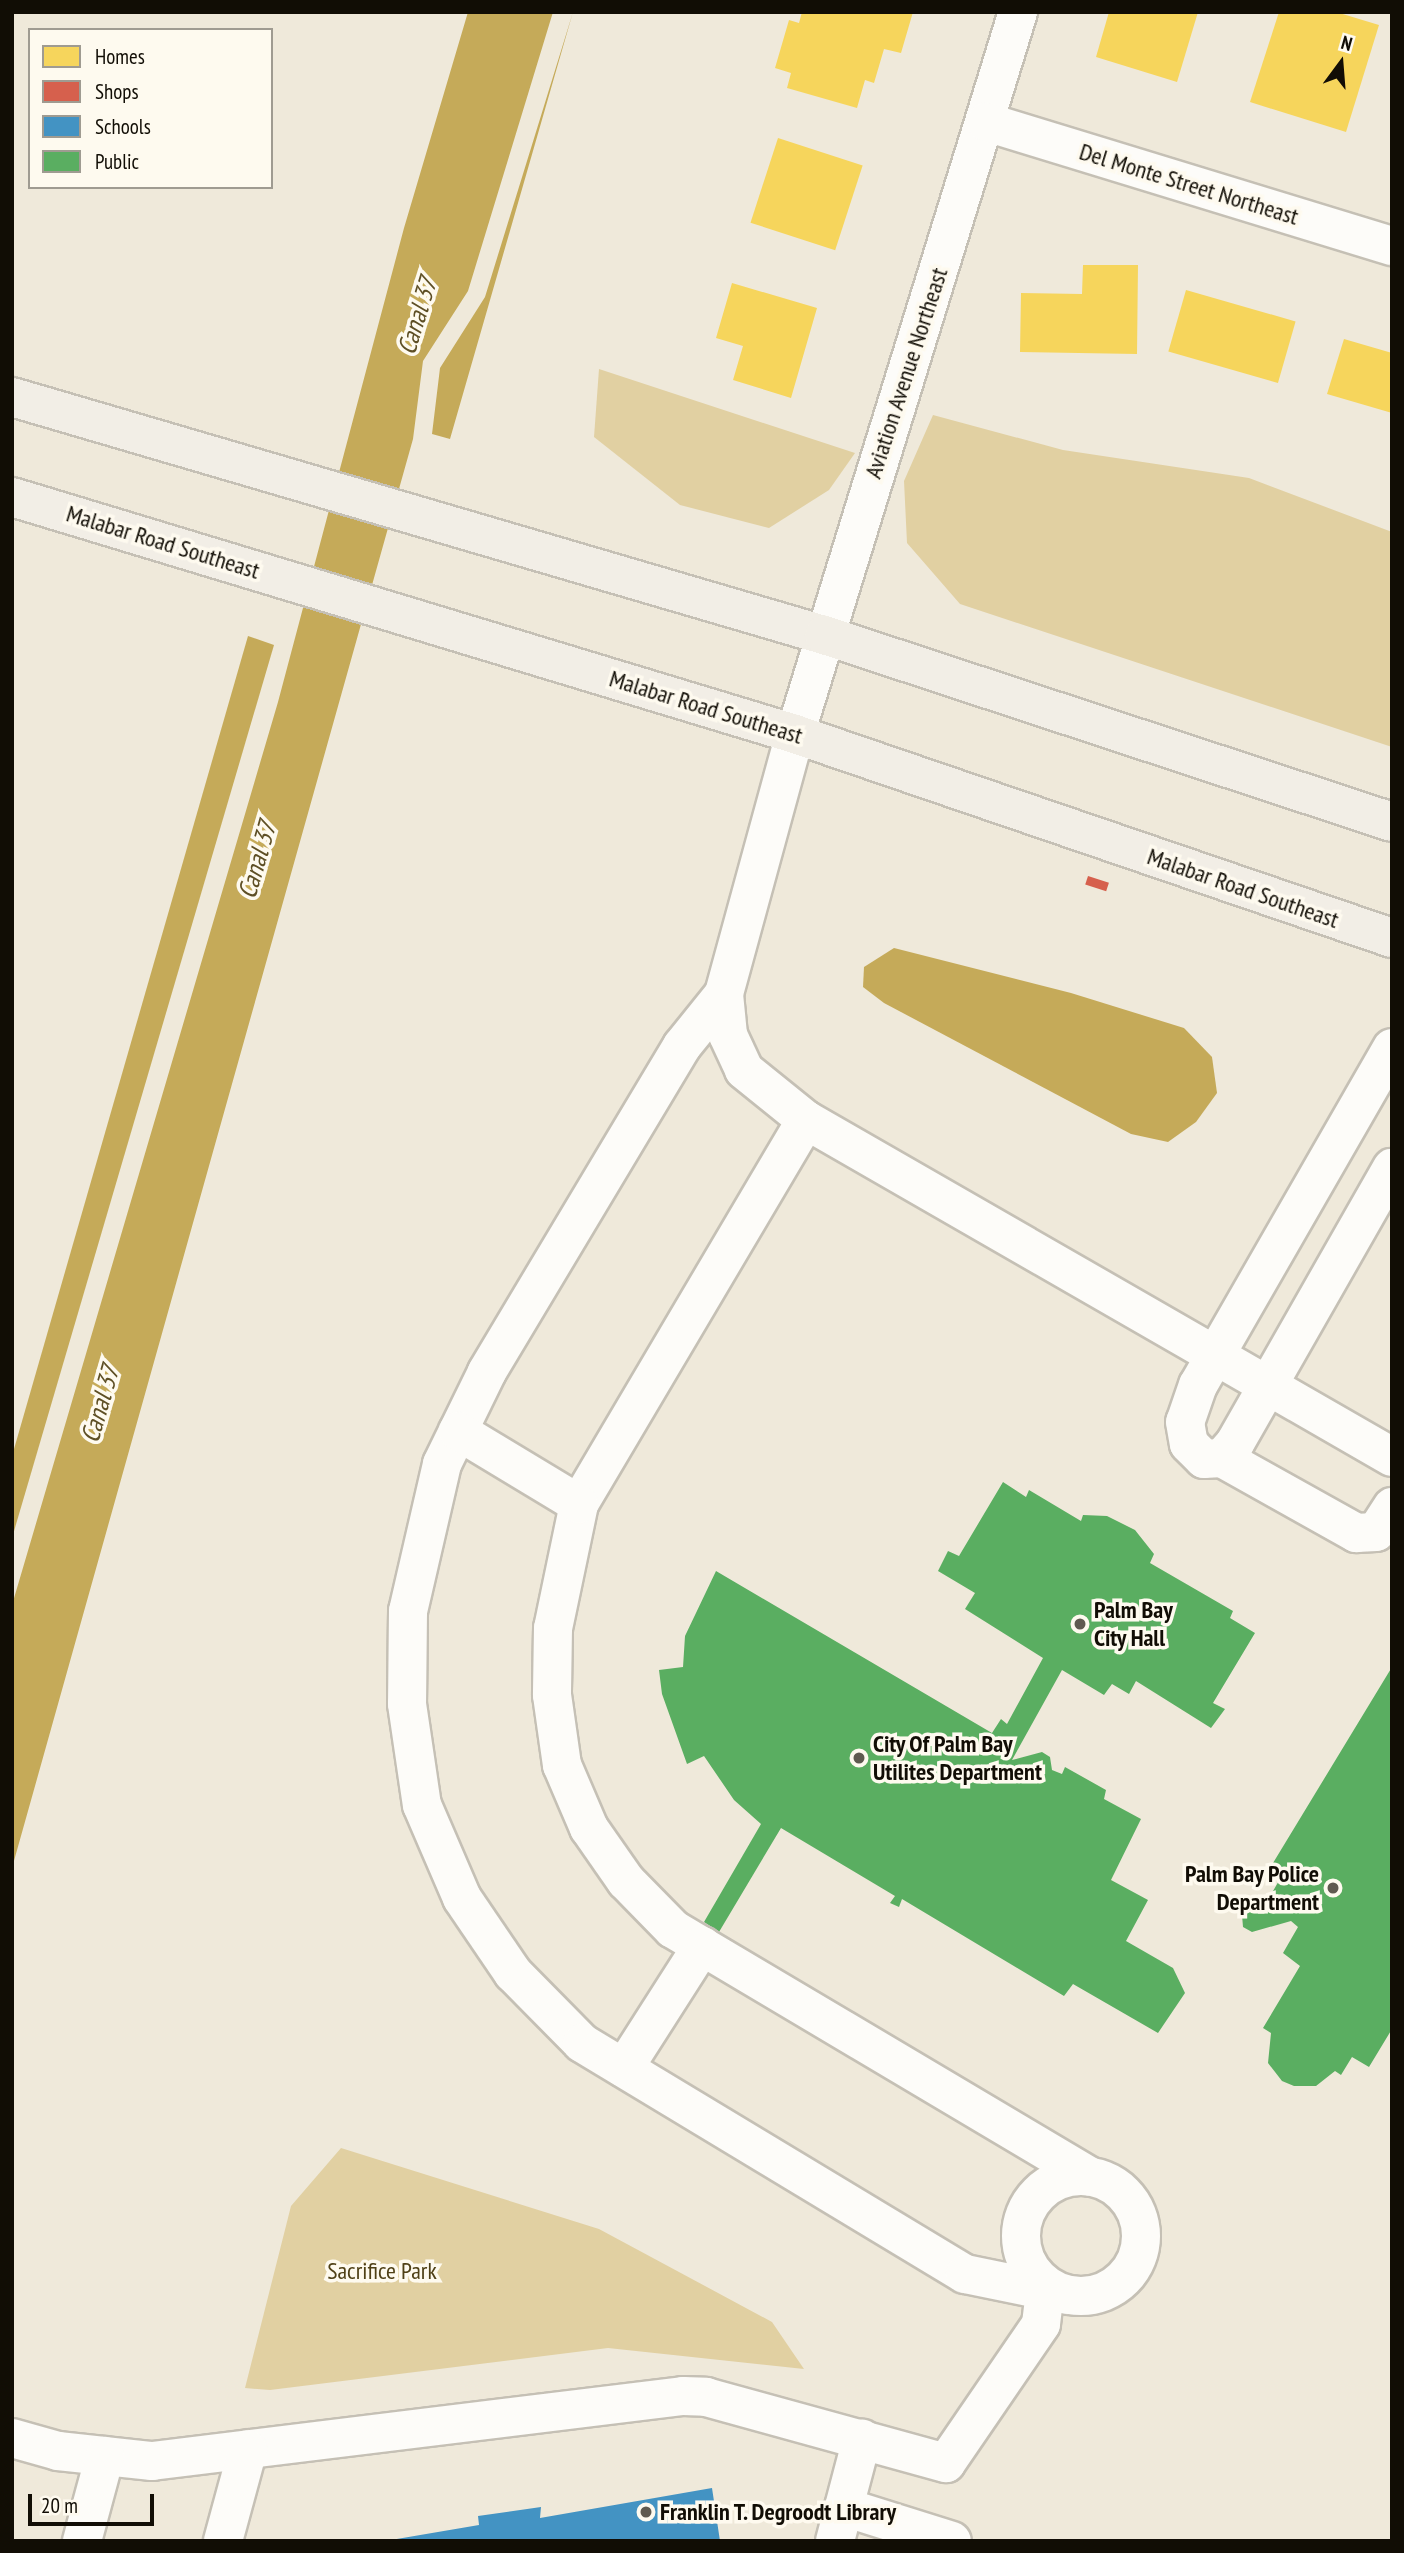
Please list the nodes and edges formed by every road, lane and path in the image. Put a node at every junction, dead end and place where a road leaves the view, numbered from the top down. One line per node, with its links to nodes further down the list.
1 (1018, 12): 2 (street, Aviation Avenue Northeast)
2 (986, 122): 3 (street, Del Monte Street Northeast); 6 (street, Aviation Avenue Northeast)
3 (1392, 246)
4 (12, 397): 6 (main road)
5 (12, 497): 7 (main road, Malabar Road Southeast)
6 (824, 635): 7 (street, Aviation Avenue Northeast); 8 (main road)
7 (795, 734): 9 (main road, Malabar Road Southeast); 10 (street, Aviation Avenue Northeast)
8 (1392, 822)
9 (1392, 938)
10 (724, 994): 12 (street); 16 (street)
11 (1392, 1048): 14 (street)
12 (806, 1120): 14 (street); 19 (street)
13 (1392, 1168): 15 (street)
14 (1217, 1353): 15 (street); 18 (street)
15 (1269, 1384): 17 (street); 18 (street)
16 (458, 1431): 19 (street); 22 (street)
17 (1392, 1457)
18 (1222, 1458): 20 (street)
19 (579, 1504): 21 (street)
20 (1392, 1507)
21 (702, 1946): 22 (street); 23 (street)
22 (625, 2068): 24 (street)
23 (1090, 2177): 24 (street); 24 (street)
24 (1056, 2293): 26 (street)
25 (12, 2438): 28 (street)
26 (862, 2439): 27 (street); 29 (street)
27 (248, 2449): 28 (street); 31 (street)
28 (105, 2456): 30 (street)
29 (840, 2524): 32 (street)
30 (82, 2541)
31 (223, 2541)
32 (951, 2541)

